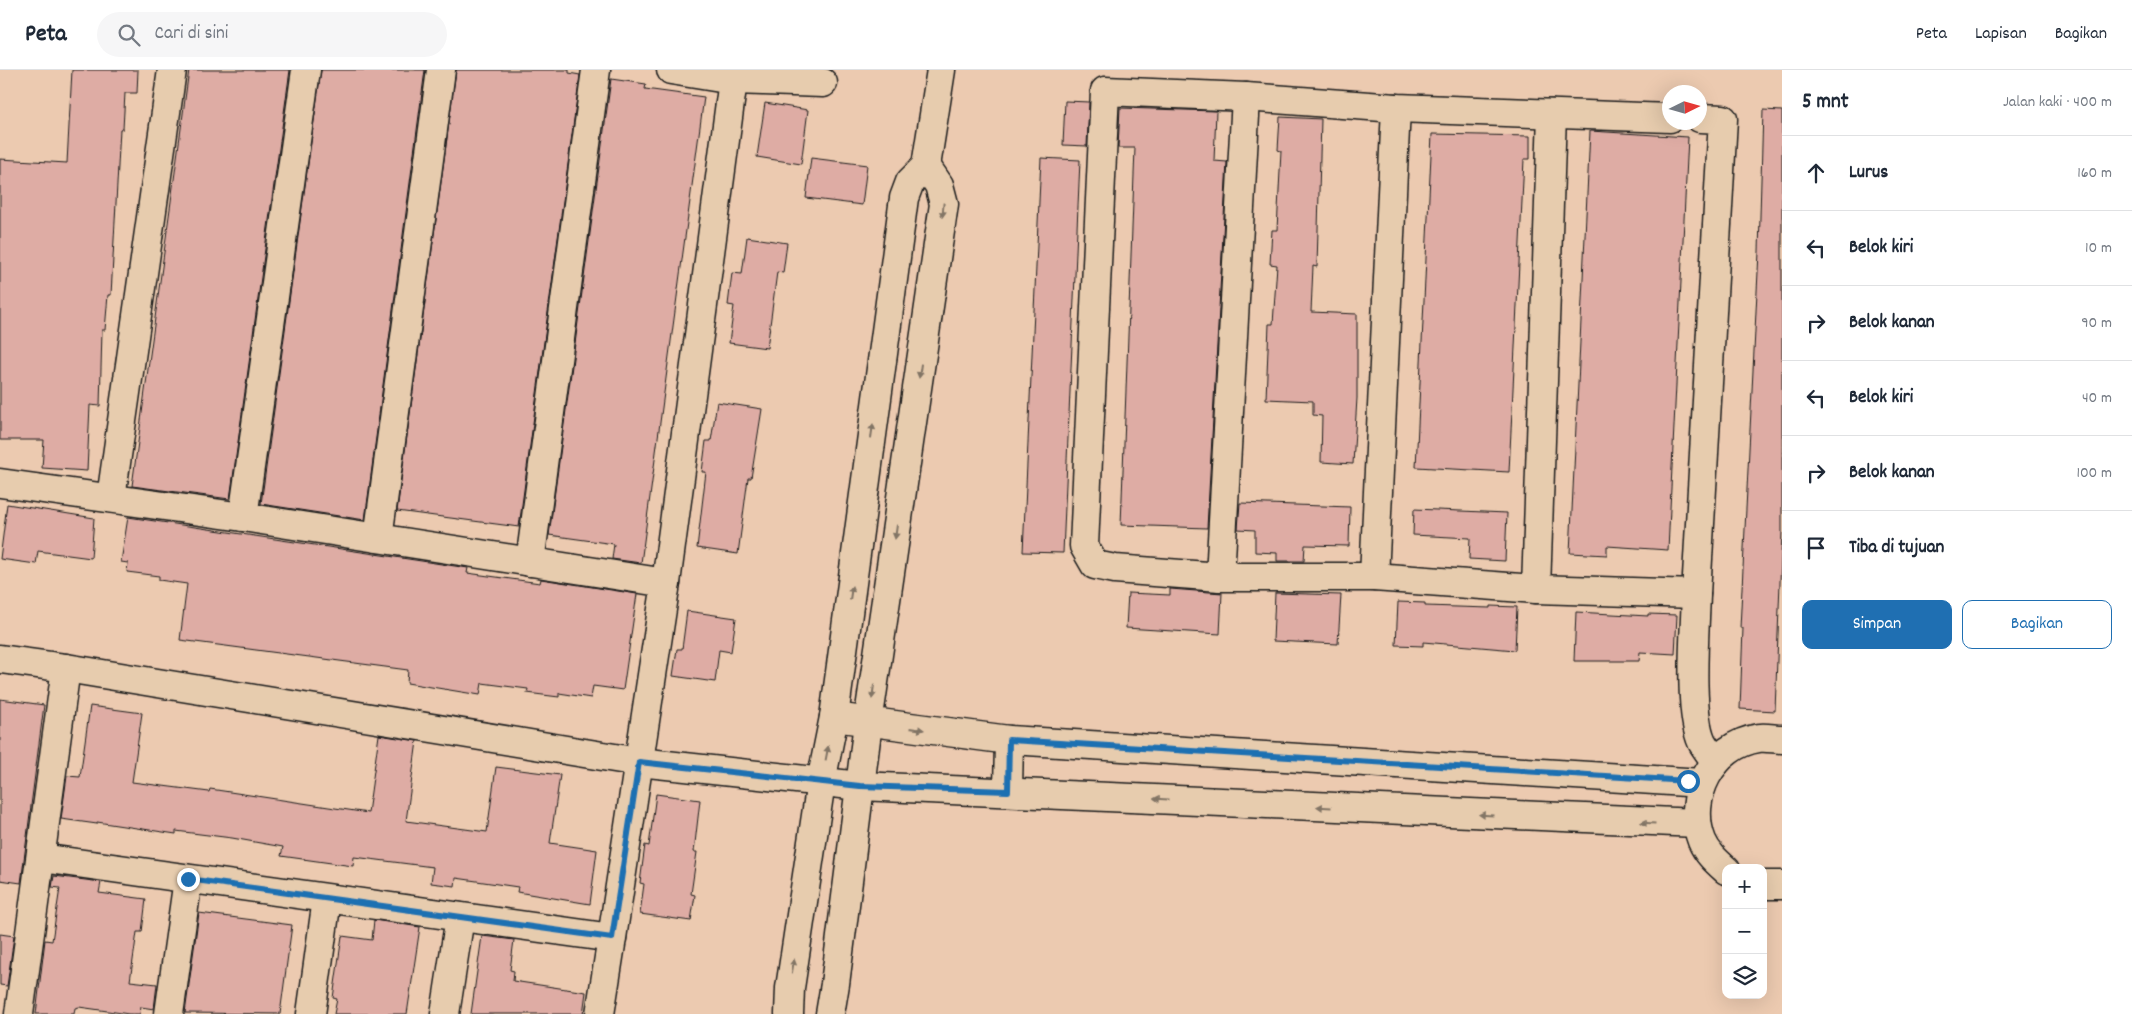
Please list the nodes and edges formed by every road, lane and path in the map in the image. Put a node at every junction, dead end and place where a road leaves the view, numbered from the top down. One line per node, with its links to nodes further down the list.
1 (172, 70): 16 (street)
2 (306, 70): 17 (street)
3 (441, 70): 18 (street)
4 (596, 70): 19 (street)
5 (671, 70): 7 (street)
6 (941, 70): 14 (street)
7 (733, 80): 8 (street); 22 (street)
8 (824, 83)
9 (1246, 97): 10 (street); 20 (street); 20 (street)
10 (1396, 108): 11 (street); 21 (street)
11 (1552, 114): 12 (street); 23 (street)
12 (1662, 118)
13 (1707, 118): 24 (street)
14 (926, 166): 27 (street, one-way to 14); 28 (street, one-way to 28)
15 (0, 483): 16 (street)
16 (111, 498): 17 (street)
17 (243, 517): 18 (street)
18 (378, 538): 19 (street)
19 (530, 562): 22 (street)
20 (1220, 577): 21 (street)
21 (1374, 577): 23 (street)
22 (666, 583): 31 (street)
23 (1536, 589): 24 (street)
24 (1696, 594): 32 (street)
25 (0, 659): 26 (street)
26 (66, 668): 31 (street); 37 (street)
27 (834, 717): 28 (street); 33 (street, one-way to 27)
28 (868, 723): 30 (street, one-way to 30); 34 (street)
29 (1782, 739): 32 (street)
30 (1009, 740): 32 (street); 35 (street)
31 (639, 762): 33 (street); 44 (street)
32 (1709, 772): 36 (street)
33 (821, 782): 34 (street); 50 (street, one-way to 33)
34 (860, 786): 35 (street); 51 (street)
35 (1008, 791): 36 (street, one-way to 35)
36 (1697, 823): 38 (street)
37 (41, 858): 39 (street); 45 (street)
38 (1722, 866)
39 (188, 879): 42 (street); 46 (street)
40 (1782, 884): 41 (street)
41 (1767, 885)
42 (327, 899): 43 (street); 47 (street)
43 (460, 917): 44 (street); 48 (street)
44 (612, 938): 49 (street)
45 (18, 1014)
46 (169, 1014)
47 (311, 1014)
48 (445, 1014)
49 (600, 1014)
50 (789, 1014)
51 (830, 1014)

